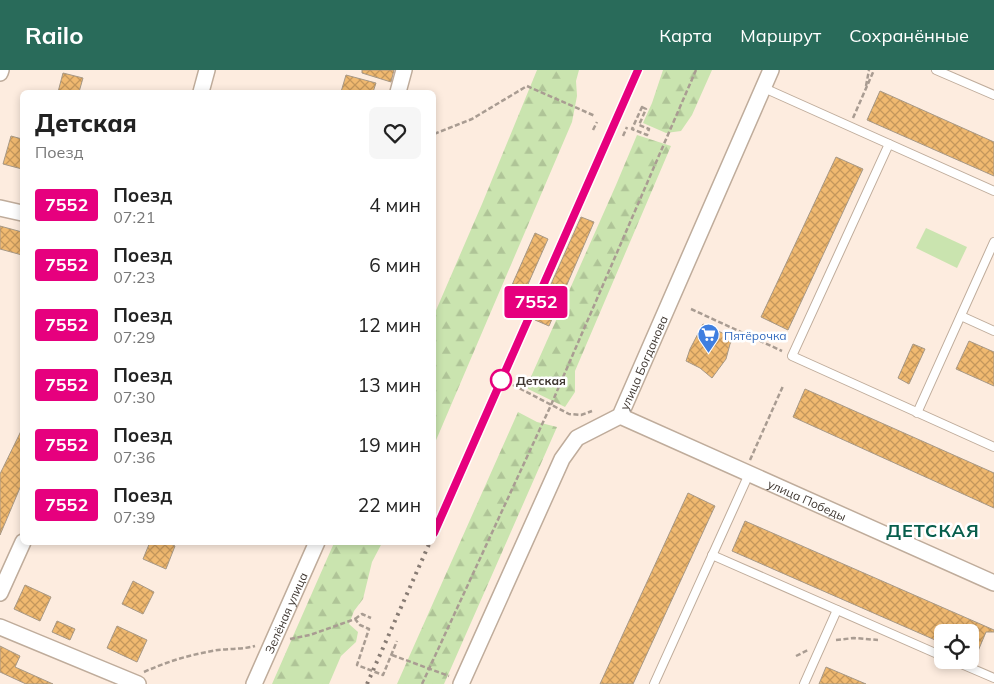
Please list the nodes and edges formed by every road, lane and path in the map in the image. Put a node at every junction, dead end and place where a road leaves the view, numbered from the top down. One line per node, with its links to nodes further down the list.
1 (206, 70): 9 (street)
2 (404, 70): 10 (street)
3 (696, 70): 32 (path)
4 (772, 70): 8 (street, улица Богданова)
5 (869, 70): 11 (path)
6 (874, 70): 11 (path)
7 (936, 70): 12 (lane)
8 (764, 88): 15 (lane); 35 (street, улица Богданова)
9 (203, 90)
10 (399, 90)
11 (865, 90): 15 (path)
12 (994, 95)
13 (595, 116): 19 (path)
14 (597, 122): 18 (path)
15 (850, 126): 21 (lane)
16 (627, 127): 20 (path)
17 (632, 129): 17 (path)
18 (593, 130)
19 (436, 133)
20 (623, 136)
21 (889, 144): 22 (lane); 29 (lane)
22 (994, 191)
23 (0, 208): 24 (street)
24 (20, 213)
25 (994, 242): 27 (lane)
26 (691, 309): 29 (path)
27 (960, 316): 28 (lane); 34 (lane)
28 (994, 331)
29 (792, 356): 34 (lane)
30 (513, 385): 32 (path)
31 (783, 386): 37 (path)
32 (551, 405): 33 (path); 54 (path)
33 (592, 412)
34 (917, 412): 36 (lane)
35 (620, 416): 37 (street, улица Победы); 58 (street, улица Богданова)
36 (994, 447)
37 (746, 473): 40 (lane); 41 (street, улица Победы)
38 (22, 545): 42 (street)
39 (316, 545): 50 (street, Зелёная улица)
40 (712, 556): 43 (lane); 61 (lane)
41 (994, 583)
42 (0, 593)
43 (837, 610): 48 (lane); 51 (lane)
44 (371, 618): 45 (path)
45 (355, 619): 50 (path); 52 (path)
46 (0, 627): 57 (street)
47 (397, 641): 52 (path)
48 (823, 641): 49 (path); 53 (path); 62 (lane)
49 (884, 641)
50 (272, 642): 57 (path); 59 (street, Зелёная улица)
51 (934, 652)
52 (392, 655): 54 (path)
53 (796, 656)
54 (429, 669): 58 (path); 60 (path)
55 (973, 669): 56 (lane)
56 (994, 678)
57 (132, 682)
58 (461, 682)
59 (254, 684)
60 (422, 684)
61 (654, 684)
62 (804, 684)

